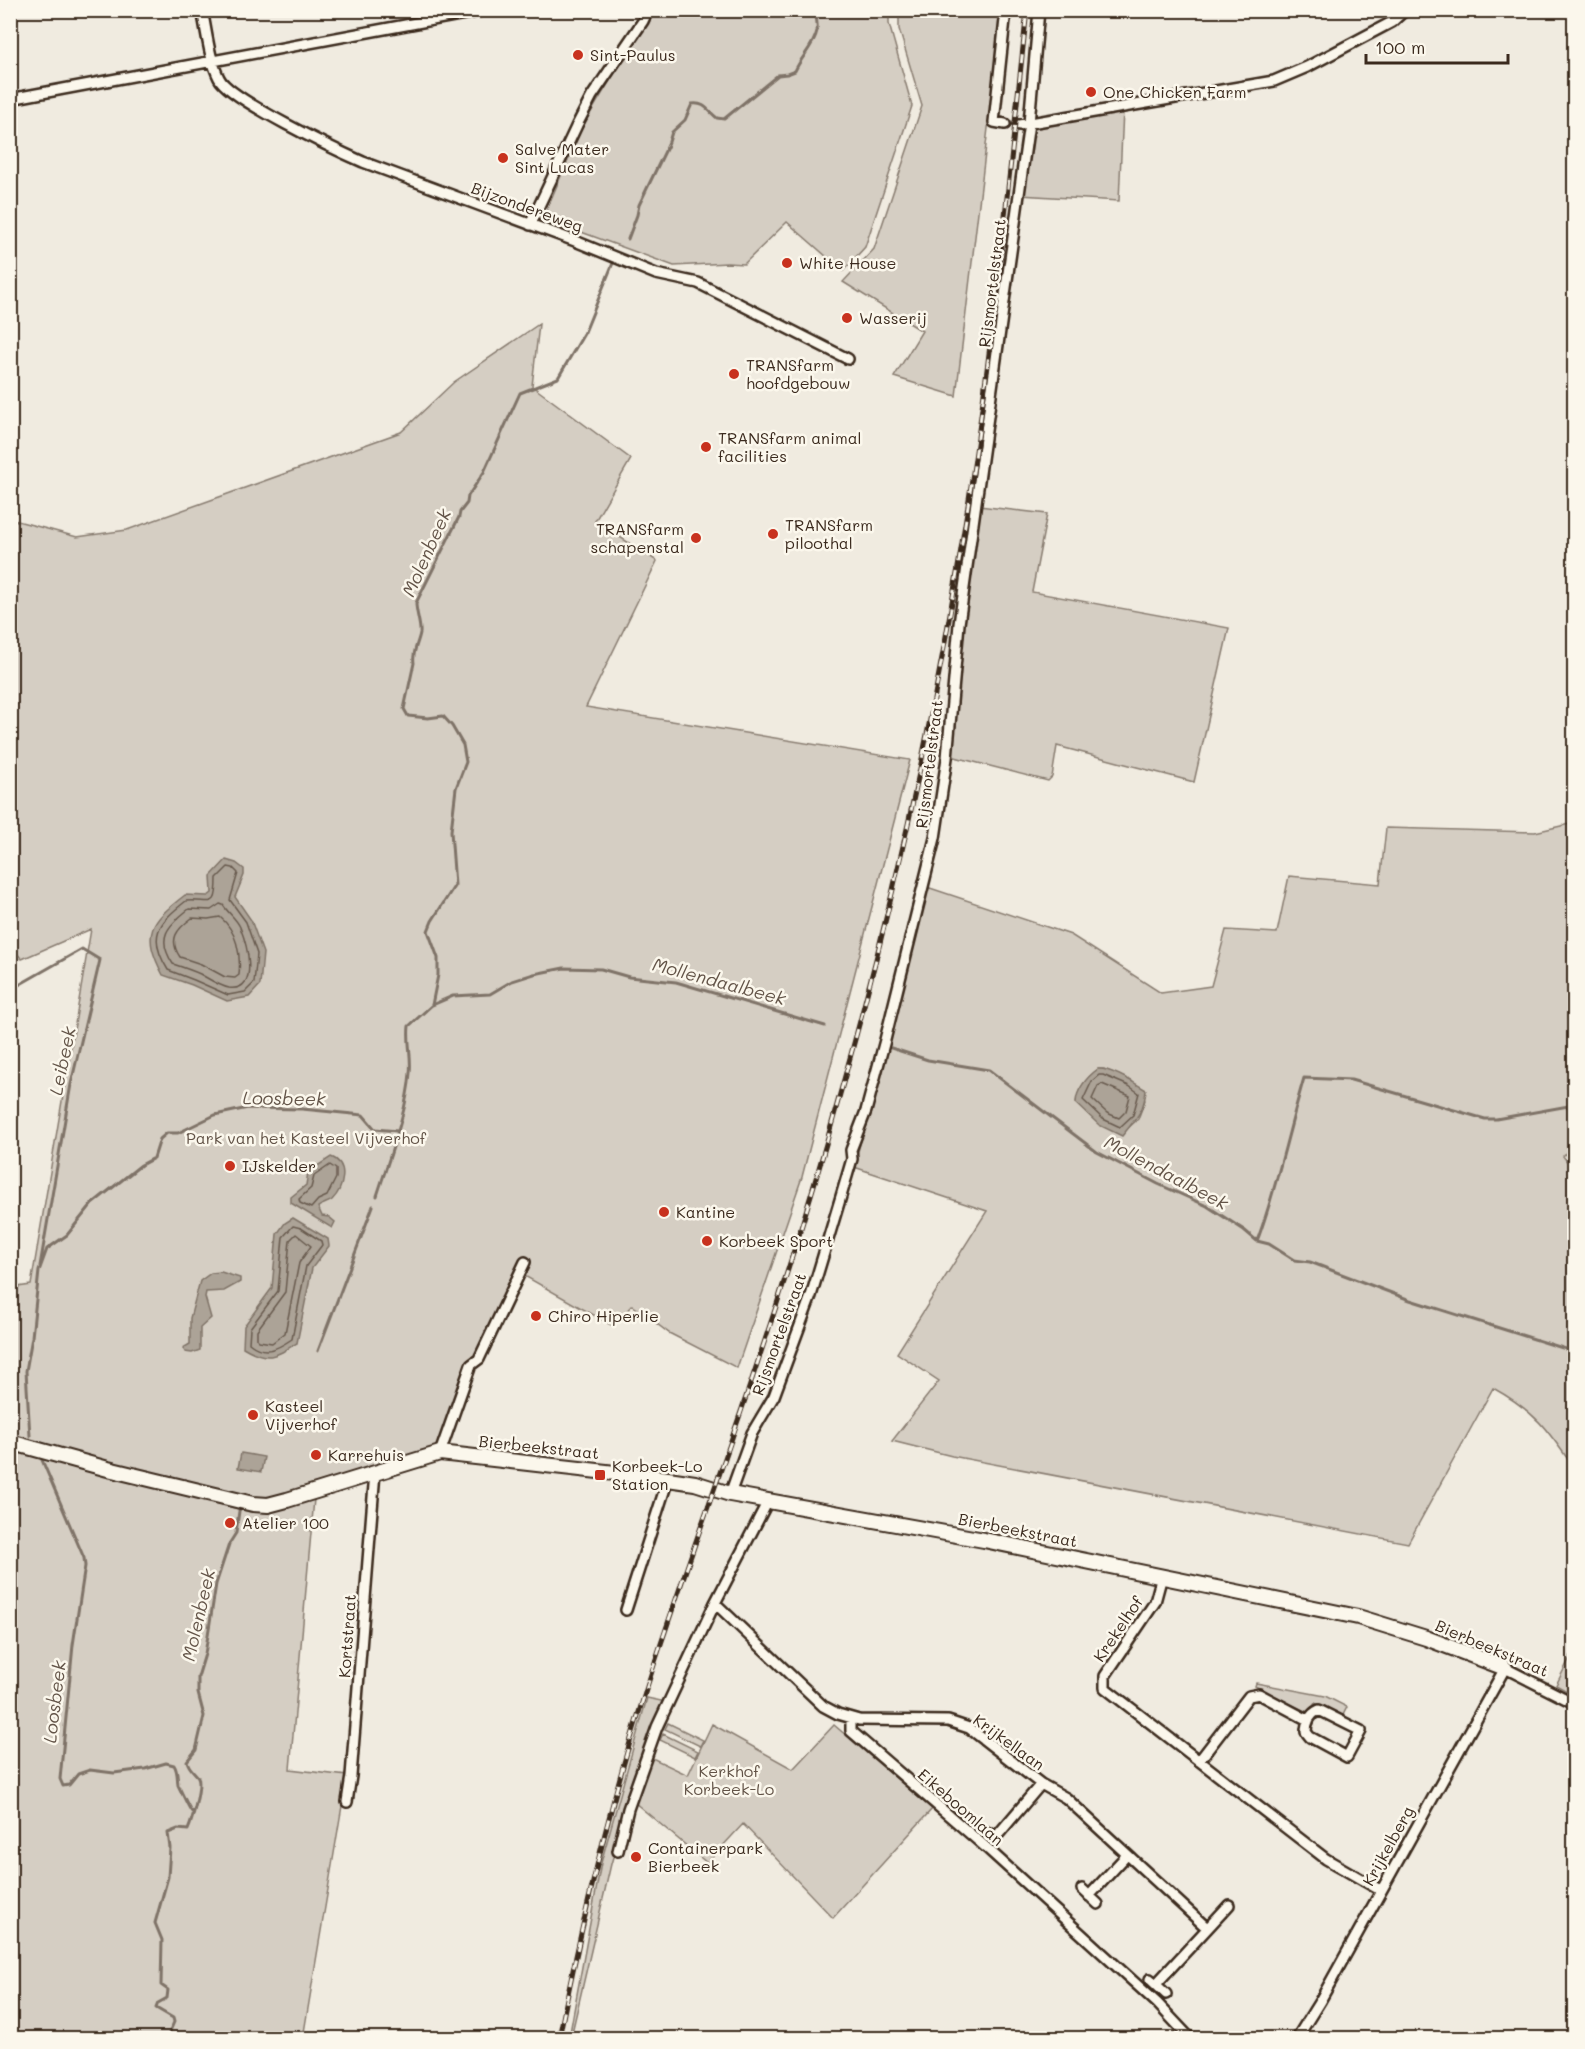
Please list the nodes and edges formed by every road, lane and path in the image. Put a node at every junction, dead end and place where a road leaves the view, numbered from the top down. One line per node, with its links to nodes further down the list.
1 (202, 10): 7 (street, Bijzondereweg)
2 (486, 10): 7 (street)
3 (648, 10): 12 (street)
4 (1006, 10): 9 (street)
5 (1039, 10): 10 (street, Rijsmortelstraat)
6 (1406, 10): 10 (street)
7 (213, 62): 8 (street); 12 (street, Bijzondereweg)
8 (10, 99)
9 (1005, 123)
10 (1029, 123): 11 (street); 19 (street, Rijsmortelstraat)
11 (1018, 125)
12 (530, 225): 13 (street, Bijzondereweg)
13 (848, 359)
14 (525, 1262): 16 (street)
15 (10, 1442): 17 (street, Bierbeekstraat)
16 (440, 1453): 17 (street, Bierbeekstraat); 18 (street, Bierbeekstraat)
17 (375, 1472): 30 (street, Kortstraat)
18 (669, 1479): 19 (street, Bierbeekstraat); 23 (street)
19 (730, 1494): 20 (street, Bierbeekstraat)
20 (768, 1500): 21 (street, Bierbeekstraat); 22 (street)
21 (1162, 1576): 24 (street, Bierbeekstraat); 28 (street, Krekelhof)
22 (715, 1603): 26 (street); 32 (street)
23 (626, 1610)
24 (1505, 1668): 25 (street, Bierbeekstraat); 34 (street, Krijkelberg)
25 (1575, 1703)
26 (851, 1719): 29 (street, Krijkellaan); 39 (street, Eikeboomlaan)
27 (1308, 1720): 27 (street); 28 (street)
28 (1199, 1761): 34 (street, Krekelhof)
29 (1041, 1784): 31 (street, Krijkellaan); 33 (street, Krijkellaan)
30 (347, 1802)
31 (987, 1832)
32 (618, 1851)
33 (1126, 1855): 35 (street); 37 (street, Krijkellaan)
34 (1380, 1890): 40 (street, Krijkelberg)
35 (1098, 1904)
36 (1229, 1905): 37 (street)
37 (1207, 1928): 38 (street)
38 (1166, 1994)
39 (1190, 2038)
40 (1297, 2038)

